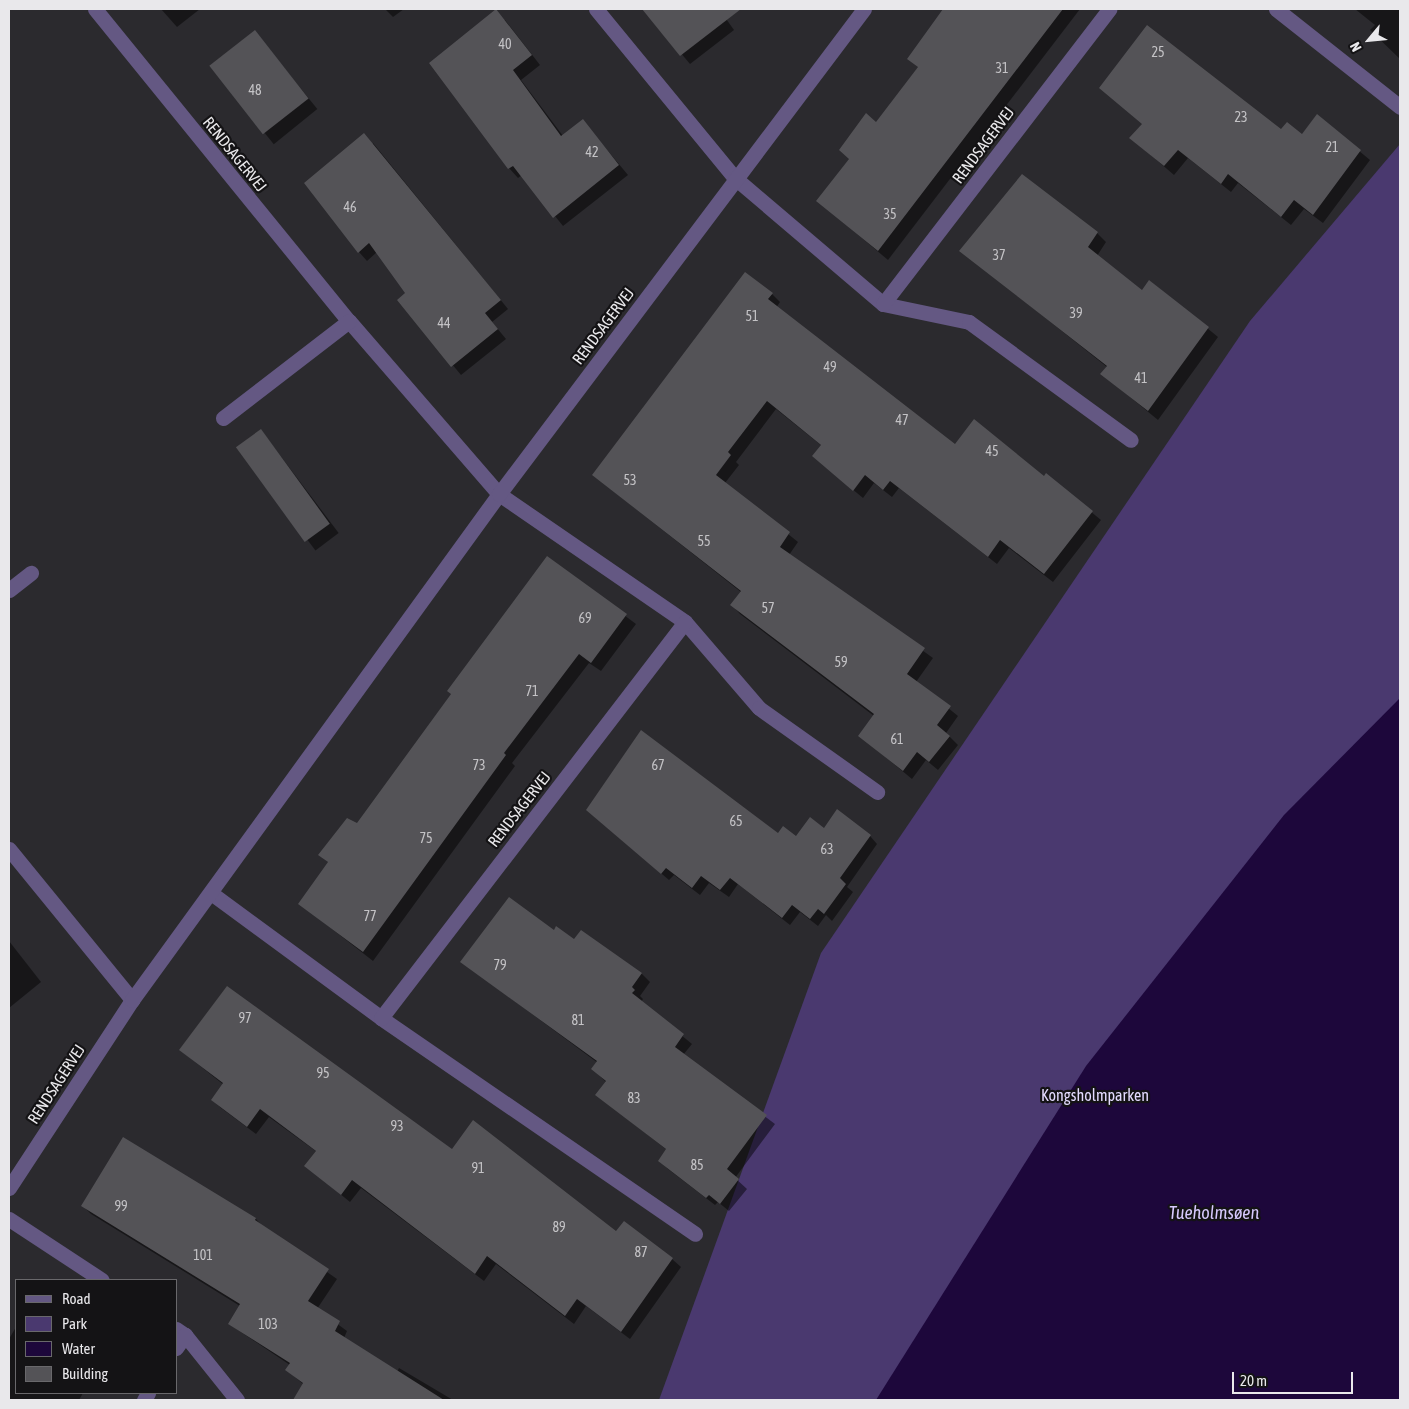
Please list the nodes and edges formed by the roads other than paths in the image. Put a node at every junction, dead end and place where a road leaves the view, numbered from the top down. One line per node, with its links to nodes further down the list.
1 (95, 9): 9 (street, RENDSAGERVEJ)
2 (596, 9): 7 (street)
3 (864, 9): 7 (street, RENDSAGERVEJ)
4 (1110, 9): 8 (street, RENDSAGERVEJ)
5 (1276, 9): 6 (street)
6 (1400, 107)
7 (735, 178): 8 (street); 12 (street, RENDSAGERVEJ)
8 (883, 304): 11 (street)
9 (349, 321): 10 (street); 12 (street, RENDSAGERVEJ)
10 (223, 418)
11 (1131, 440)
12 (499, 494): 15 (street, RENDSAGERVEJ); 18 (street, RENDSAGERVEJ)
13 (31, 573): 14 (street)
14 (9, 590)
15 (685, 622): 16 (street, RENDSAGERVEJ); 20 (street, RENDSAGERVEJ)
16 (877, 792)
17 (9, 849): 19 (street)
18 (211, 893): 19 (street, RENDSAGERVEJ); 20 (street)
19 (132, 1000): 21 (street, RENDSAGERVEJ)
20 (381, 1018): 23 (street)
21 (9, 1188)
22 (9, 1219): 24 (street)
23 (695, 1234)
24 (100, 1279)
25 (180, 1332): 26 (street)
26 (237, 1400)

